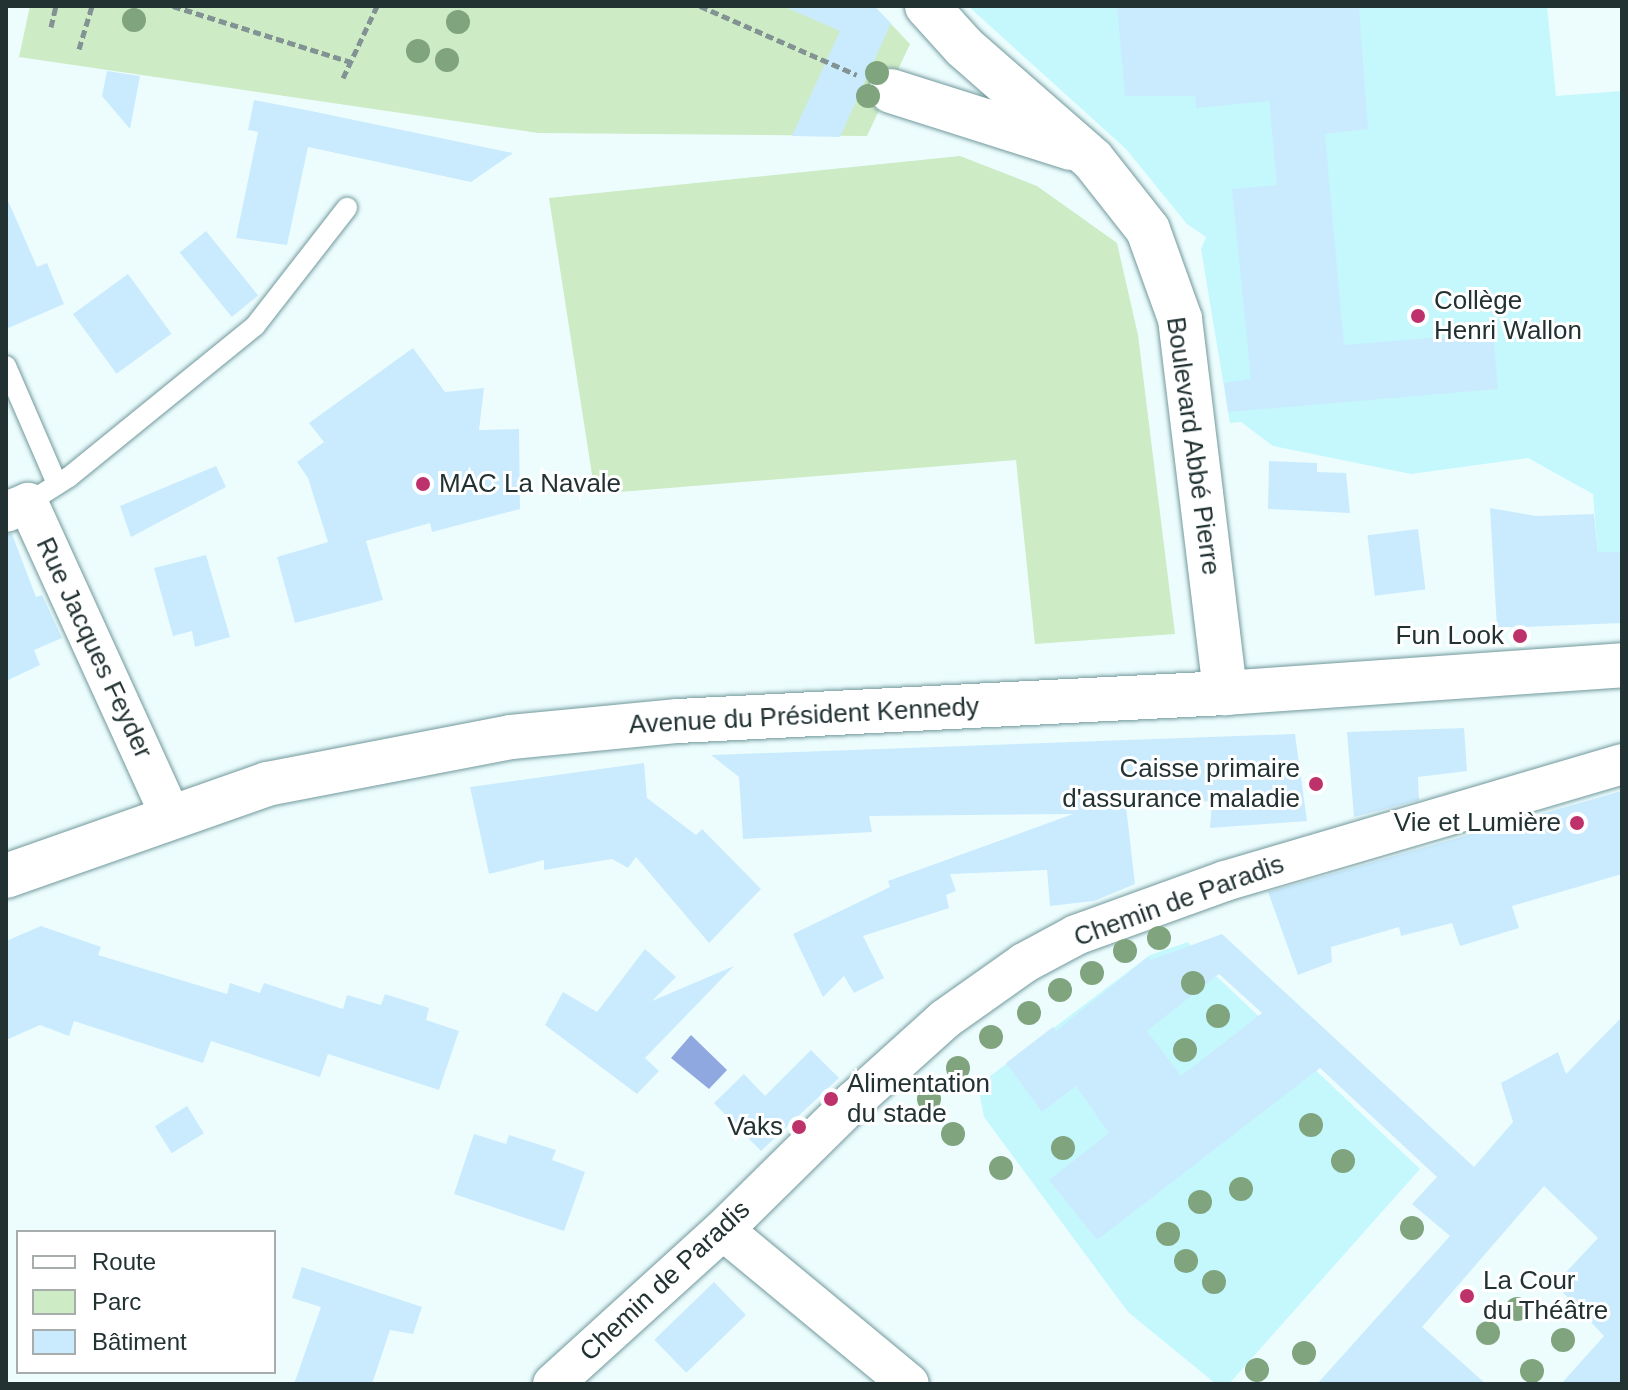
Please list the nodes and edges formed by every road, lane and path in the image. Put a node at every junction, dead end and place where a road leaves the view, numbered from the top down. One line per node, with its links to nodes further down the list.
1 (56, 6): 7 (path)
2 (92, 6): 8 (path)
3 (173, 6): 9 (path)
4 (377, 6): 9 (path)
5 (700, 6): 11 (path)
6 (927, 7): 11 (main road); 12 (main road, Boulevard Abbé Pierre)
7 (51, 27)
8 (79, 49)
9 (351, 62): 10 (path)
10 (343, 78)
11 (891, 91): 12 (main road)
12 (1083, 151): 17 (main road, Boulevard Abbé Pierre)
13 (347, 208): 15 (lane)
14 (6, 366): 15 (lane)
15 (30, 500): 19 (street, Rue Jacques Feyder)
16 (1622, 665): 17 (main road, Avenue du Président Kennedy)
17 (1225, 693): 19 (main road, Avenue du Président Kennedy)
18 (1622, 764): 21 (street, Chemin de Paradis)
19 (170, 815): 20 (main road, Avenue du Président Kennedy)
20 (6, 876)
21 (723, 1230): 22 (street, Chemin de Paradis); 23 (street)
22 (553, 1384)
23 (909, 1384)

